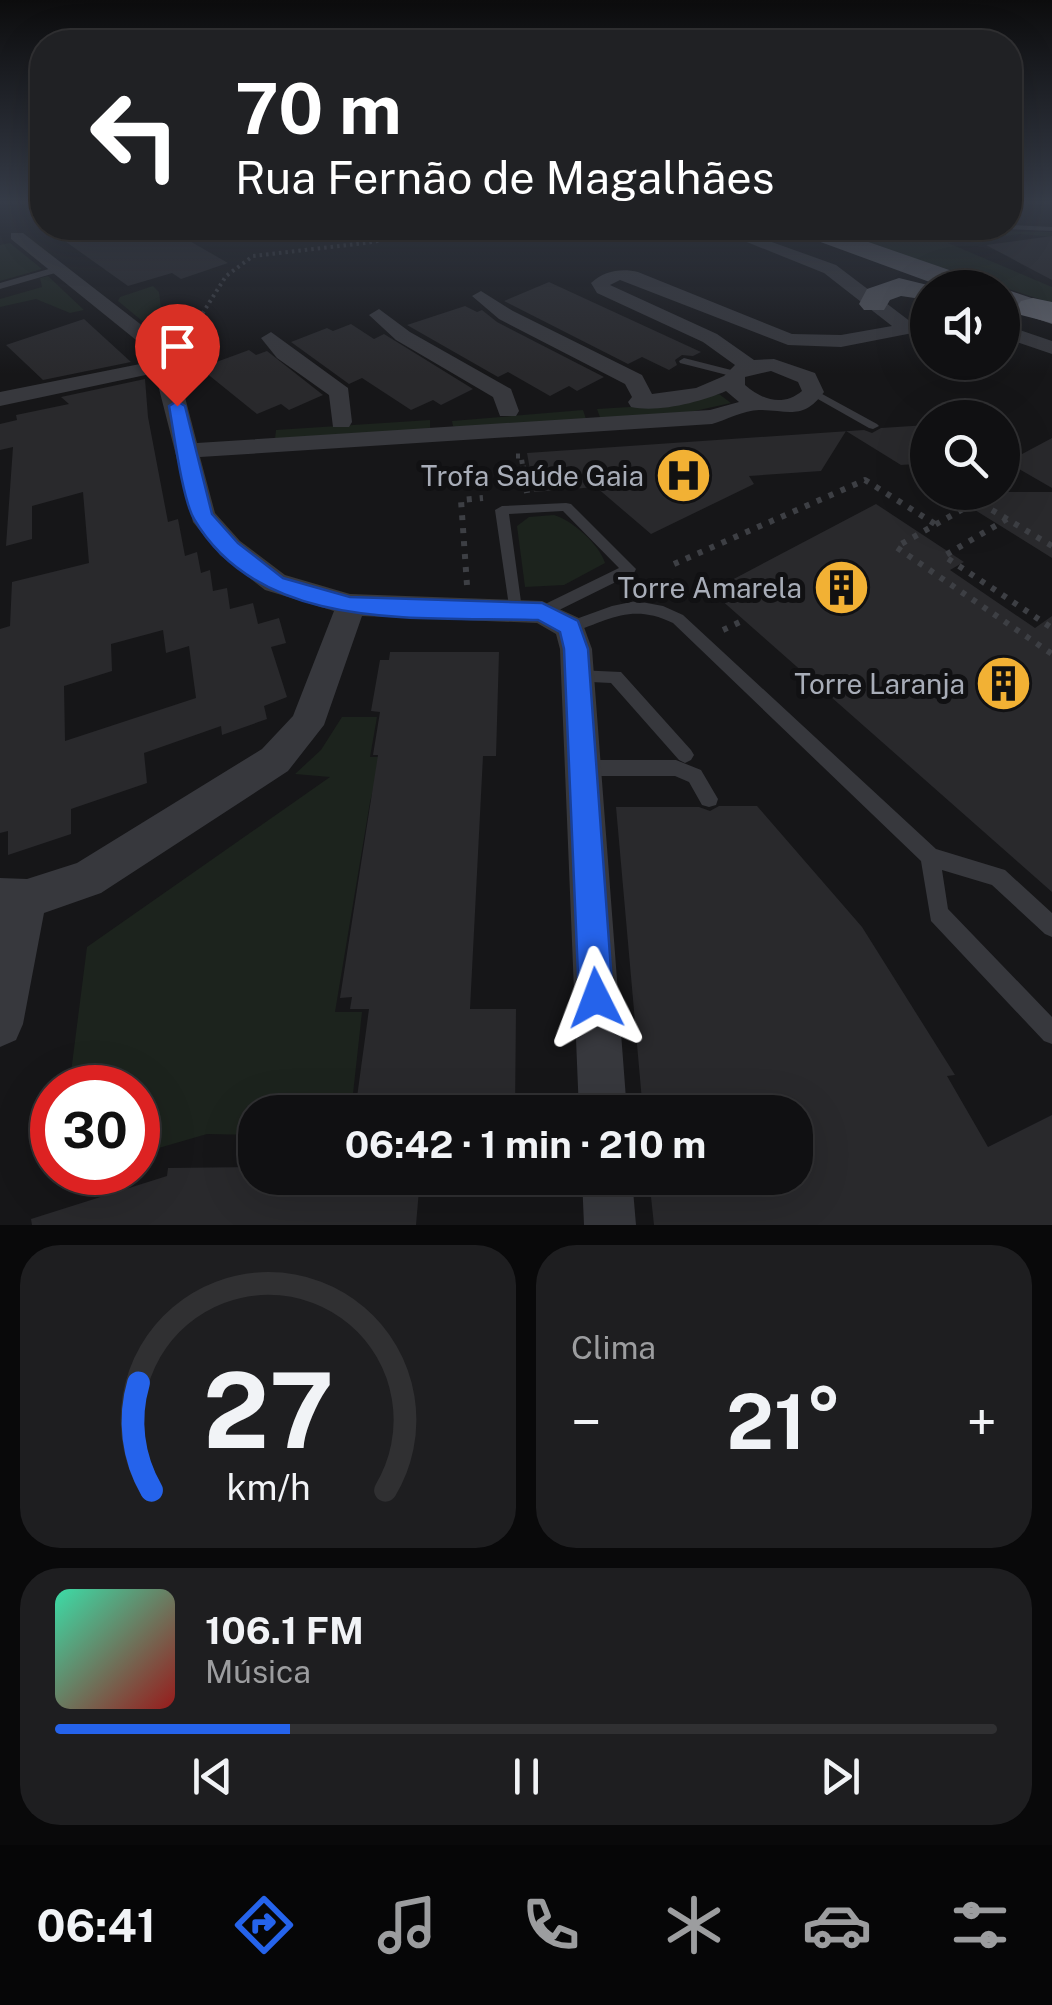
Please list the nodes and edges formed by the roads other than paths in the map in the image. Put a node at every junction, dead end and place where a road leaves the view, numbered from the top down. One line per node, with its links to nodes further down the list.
1 (46, 259): 5 (street)
2 (804, 259): 6 (street)
3 (860, 259): 8 (main road)
4 (892, 259): 7 (main road)
5 (59, 269): 9 (lane); 20 (street)
6 (830, 269): 10 (main road); 13 (street)
7 (923, 270)
8 (910, 277)
9 (0, 286)
10 (910, 288)
11 (910, 290): 13 (main road)
12 (481, 296): 25 (street)
13 (874, 304): 15 (street)
14 (379, 315): 27 (street)
15 (910, 322)
16 (910, 327): 22 (street)
17 (1020, 336): 19 (street)
18 (272, 338): 28 (street)
19 (1052, 348)
20 (157, 358): 24 (street); 31 (street)
21 (684, 361): 22 (lane)
22 (739, 373): 23 (street); 25 (street); 26 (street)
23 (814, 392): 26 (street); 30 (lane)
24 (0, 399)
25 (646, 402): 27 (street)
26 (758, 403): 29 (street)
27 (508, 411): 29 (street)
28 (341, 422): 29 (street); 31 (street)
29 (444, 425): 31 (street)
30 (873, 426)
31 (186, 441): 32 (street)
32 (350, 605): 33 (street); 39 (street)
33 (543, 616): 33 (lane); 34 (street); 38 (lane)
34 (578, 676): 35 (lane); 36 (street)
35 (685, 755)
36 (582, 768): 37 (lane); 43 (street)
37 (709, 799)
38 (930, 857): 40 (lane); 42 (lane)
39 (14, 899): 41 (street)
40 (1052, 926)
41 (0, 1024)
42 (1052, 1033)
43 (602, 1095)
44 (608, 1195): 45 (street)
45 (610, 1225)

